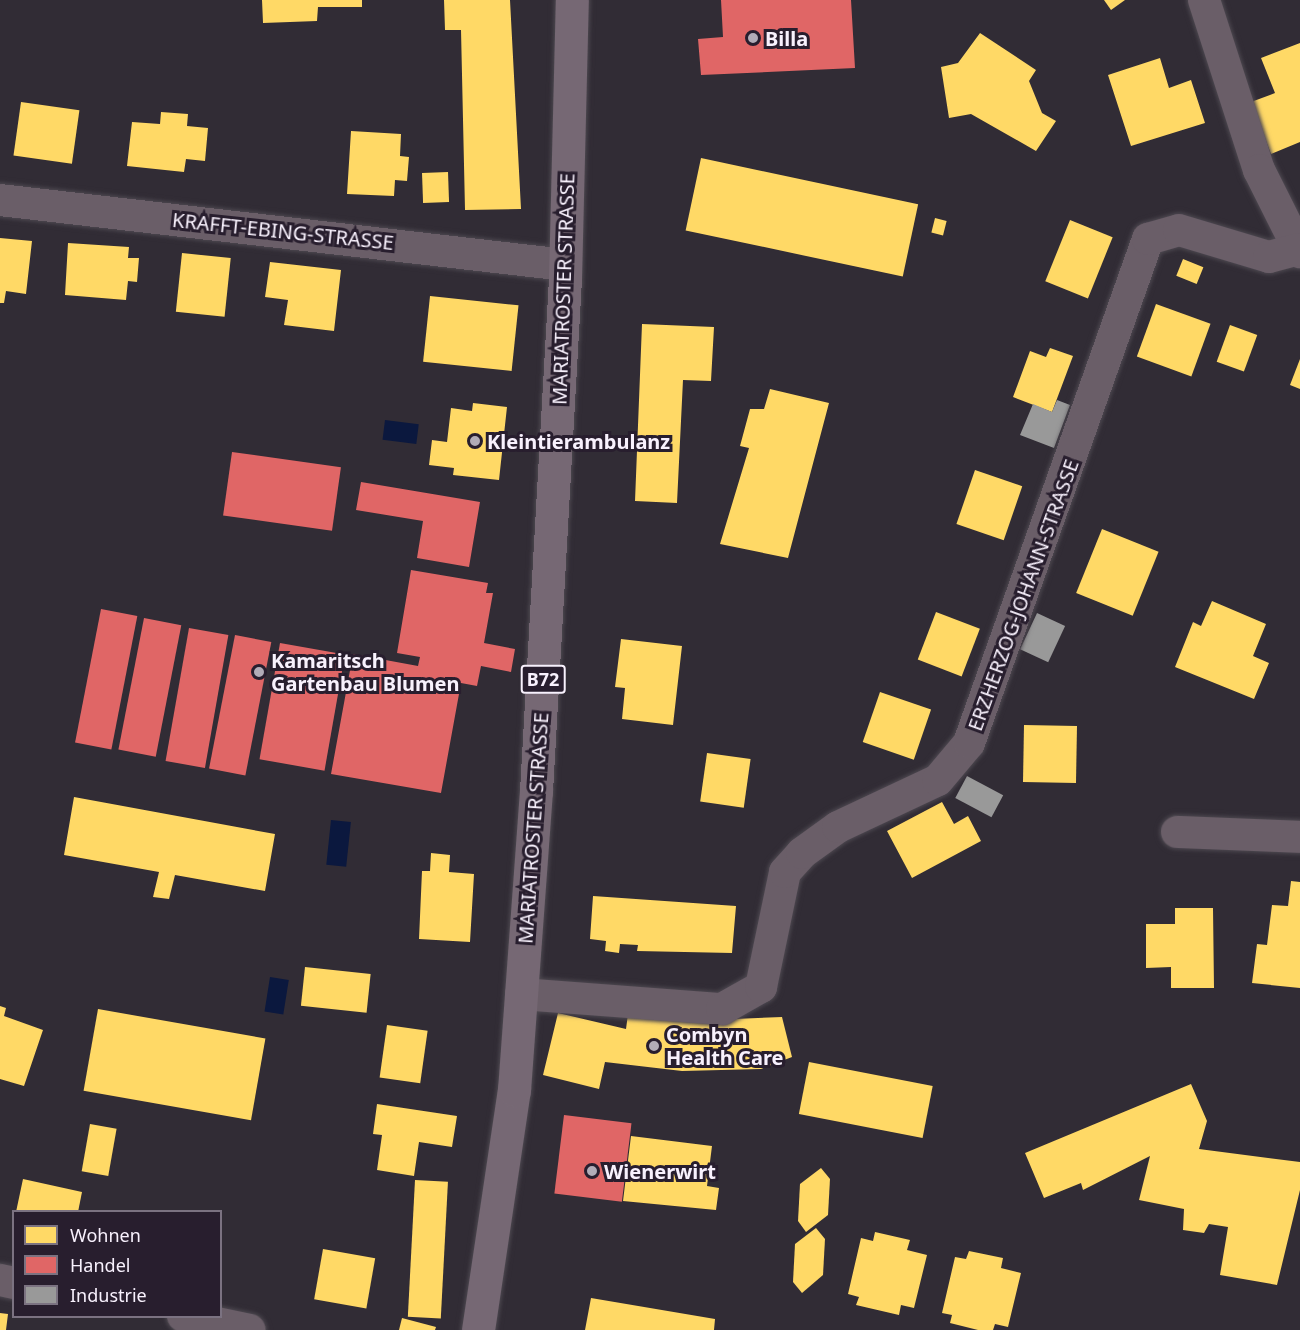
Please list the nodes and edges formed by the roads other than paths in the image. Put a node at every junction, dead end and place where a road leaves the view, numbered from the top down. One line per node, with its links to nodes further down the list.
1 (572, 0): 5 (main road, MARIATROSTER STRASSE / B72)
2 (1204, 0): 4 (street)
3 (0, 200): 5 (street, KRAFFT-EBING-STRASSE)
4 (1299, 251): 8 (street, ERZHERZOG-JOHANN-STRASSE)
5 (565, 266): 8 (main road, MARIATROSTER STRASSE / B72)
6 (1177, 832): 7 (street)
7 (1300, 837)
8 (521, 994): 11 (main road, MARIATROSTER STRASSE / B72)
9 (188, 1318): 10 (street)
10 (250, 1330)
11 (478, 1330)

